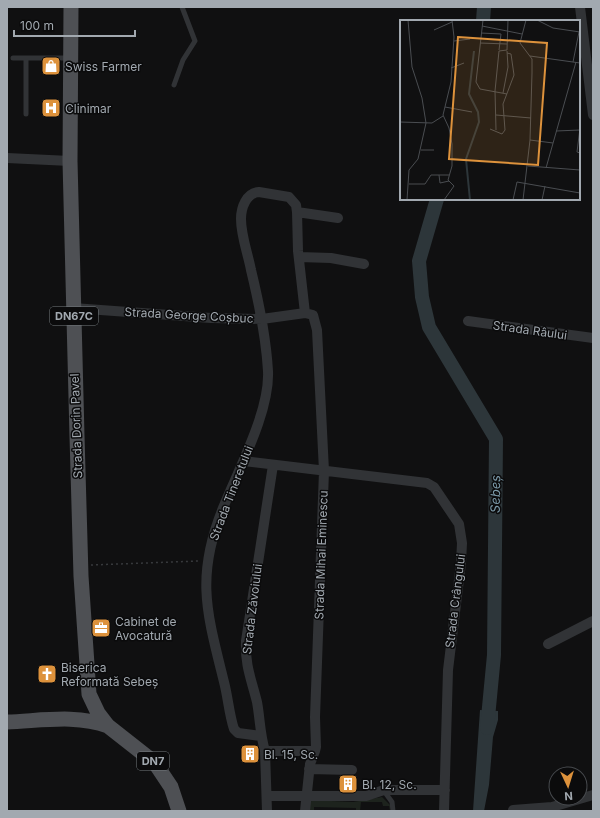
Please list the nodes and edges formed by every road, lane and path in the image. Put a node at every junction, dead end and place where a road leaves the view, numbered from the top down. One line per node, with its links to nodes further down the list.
1 (72, 7): 6 (main road, Strada Dorin Pavel / DN67C)
2 (182, 7): 7 (lane)
3 (580, 7): 9 (street)
4 (13, 58): 5 (lane)
5 (26, 58): 6 (lane); 8 (lane)
6 (71, 58): 11 (main road, Strada Dorin Pavel / DN67C)
7 (174, 85)
8 (26, 114)
9 (593, 115)
10 (7, 158): 11 (street)
11 (70, 161): 16 (main road, Strada Dorin Pavel / DN67C)
12 (297, 212): 13 (street); 14 (street); 18 (street, Strada Tineretului)
13 (338, 218)
14 (299, 257): 15 (street); 17 (street)
15 (364, 264)
16 (73, 308): 18 (street, Strada George Coșbuc); 25 (main road, Strada Dorin Pavel / DN67C)
17 (305, 313): 18 (street, Strada George Coșbuc); 23 (street, Strada Mihai Eminescu)
18 (262, 319): 21 (street, Strada Tineretului)
19 (468, 322): 20 (street, Strada Râului)
20 (593, 338)
21 (244, 461): 22 (street, Strada Crângului); 24 (street, Strada Tineretului)
22 (273, 465): 23 (street, Strada Crângului); 32 (street, Strada Zăvoiului)
23 (324, 471): 34 (street, Strada Mihai Eminescu); 38 (street, Strada Crângului)
24 (207, 561): 25 (path); 32 (street, Strada Tineretului)
25 (80, 565): 28 (main road, Strada Dorin Pavel / DN67C)
26 (593, 621): 27 (street)
27 (548, 644)
28 (89, 694): 29 (main road); 31 (main road, Strada Dorin Pavel / DN67C)
29 (69, 719): 30 (main road, DN7); 31 (main road, DN7)
30 (7, 722)
31 (108, 726): 43 (main road, Strada Dorin Pavel / DN7)
32 (261, 736): 33 (street, Strada Zăvoiului)
33 (265, 751): 34 (street); 40 (street)
34 (315, 751): 35 (street, Strada Mihai Eminescu)
35 (309, 769): 36 (street); 41 (street, Strada Mihai Eminescu)
36 (352, 770)
37 (384, 790): 38 (street); 41 (street); 46 (lane)
38 (445, 790): 47 (street, Strada Crângului)
39 (593, 795): 42 (street)
40 (266, 796): 41 (street); 44 (street)
41 (306, 796): 45 (street, Strada Mihai Eminescu)
42 (514, 810)
43 (179, 811)
44 (267, 811)
45 (305, 811)
46 (393, 811)
47 (444, 811)

